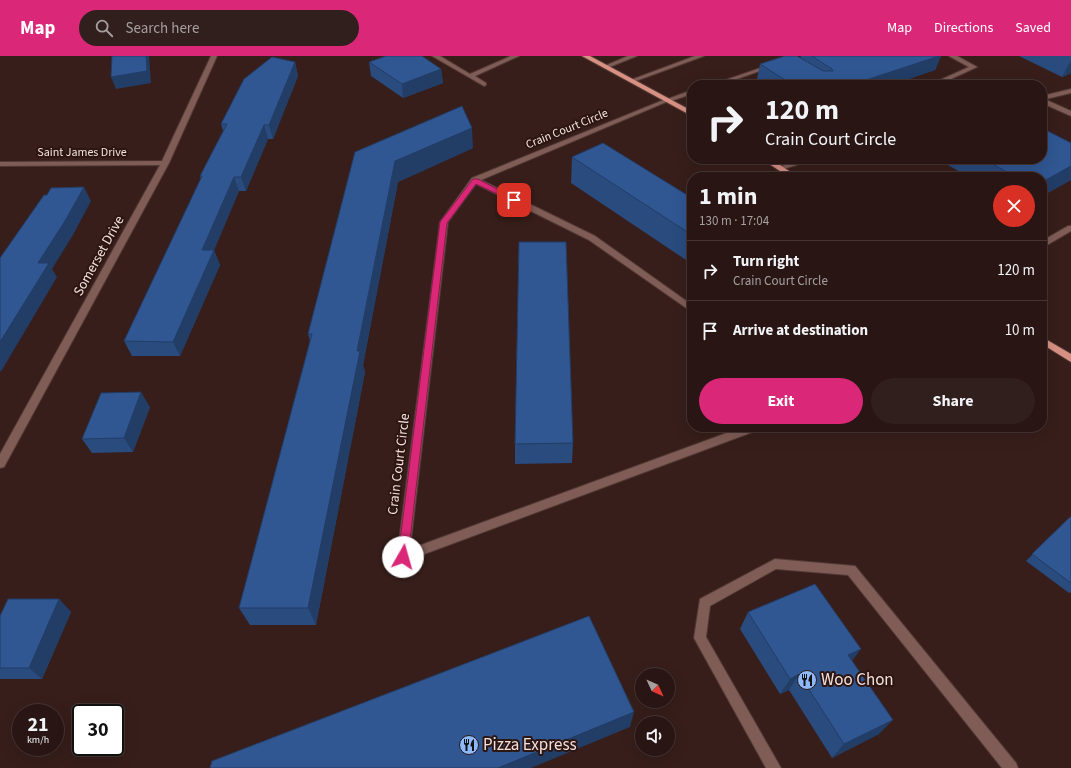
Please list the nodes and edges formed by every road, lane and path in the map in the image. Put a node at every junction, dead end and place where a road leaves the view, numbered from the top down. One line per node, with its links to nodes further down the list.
1 (214, 56): 23 (street, Somerset Drive)
2 (435, 56): 10 (street)
3 (516, 56): 10 (street)
4 (585, 56): 9 (main road)
5 (634, 56): 9 (street)
6 (701, 56): 14 (street)
7 (952, 56): 13 (street)
8 (778, 63): 11 (street)
9 (605, 67): 14 (main road)
10 (470, 76): 15 (street)
11 (731, 79): 12 (street)
12 (728, 80)
13 (944, 80)
14 (632, 81): 19 (main road)
15 (484, 84)
16 (1071, 91): 18 (street)
17 (687, 94): 19 (street, Crain Court Circle)
18 (1047, 98)
19 (668, 100): 21 (main road); 29 (street, Crain Court Circle)
20 (1047, 102): 22 (street)
21 (687, 111)
22 (1071, 114)
23 (165, 163): 24 (street, Saint James Drive); 36 (street, Somerset Drive)
24 (0, 164)
25 (774, 164): 27 (main road)
26 (794, 164): 27 (street)
27 (780, 168): 28 (main road)
28 (786, 172)
29 (475, 180): 32 (street); 35 (street, Crain Court Circle)
30 (1071, 228): 31 (street)
31 (1047, 242)
32 (687, 305)
33 (1047, 343): 34 (main road)
34 (1071, 359)
35 (740, 432)
36 (0, 464)
37 (774, 768): 38 (street)
38 (1011, 768)

